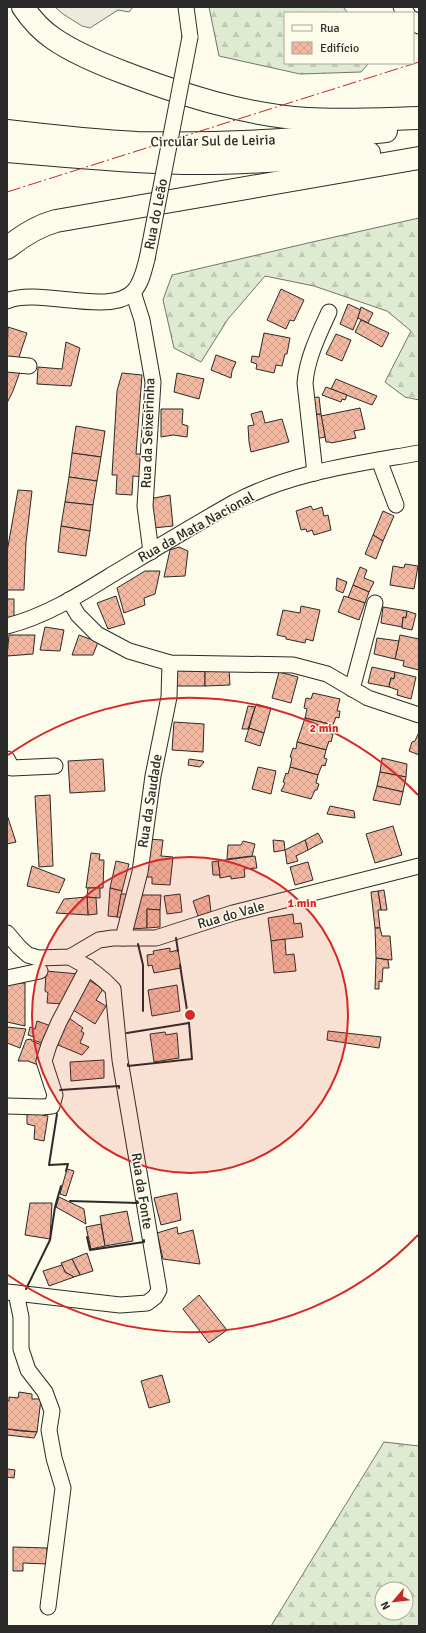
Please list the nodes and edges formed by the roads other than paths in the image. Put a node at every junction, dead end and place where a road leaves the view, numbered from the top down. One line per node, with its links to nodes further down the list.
1 (23, 7): 3 (highway)
2 (186, 7): 10 (street, Rua do Leão, bridge)
3 (419, 118)
4 (419, 126): 5 (highway, Circular Sul de Leiria)
5 (7, 131)
6 (419, 147): 7 (highway, Circular Sul de Leiria)
7 (7, 151)
8 (419, 158): 9 (highway)
9 (7, 248)
10 (133, 292): 11 (street); 19 (street, Rua da Seixeirinha)
11 (7, 301)
12 (329, 312): 17 (street)
13 (7, 364): 14 (street)
14 (29, 366)
15 (419, 453): 16 (street, Rua da Mata Nacional)
16 (379, 460): 17 (street, Rua da Mata Nacional); 18 (street)
17 (315, 473): 19 (street, Rua da Mata Nacional)
18 (396, 505)
19 (151, 552): 20 (street, Rua da Mata Nacional)
20 (69, 600): 22 (street, Rua da Mata Nacional); 23 (street)
21 (375, 603): 24 (street)
22 (7, 626)
23 (170, 663): 24 (street); 30 (street, Rua da Saudade)
24 (352, 689): 25 (street)
25 (419, 715)
26 (7, 759): 27 (street)
27 (55, 766)
28 (419, 866): 30 (street, Rua do Vale)
29 (7, 933): 31 (street)
30 (124, 938): 31 (street, Rua do Vale)
31 (70, 957): 32 (street, Rua da Fonte)
32 (88, 967): 35 (street); 36 (street, Rua da Fonte)
33 (40, 971): 34 (street)
34 (7, 978)
35 (7, 1106)
36 (12, 1292): 37 (street)
37 (48, 1607)

